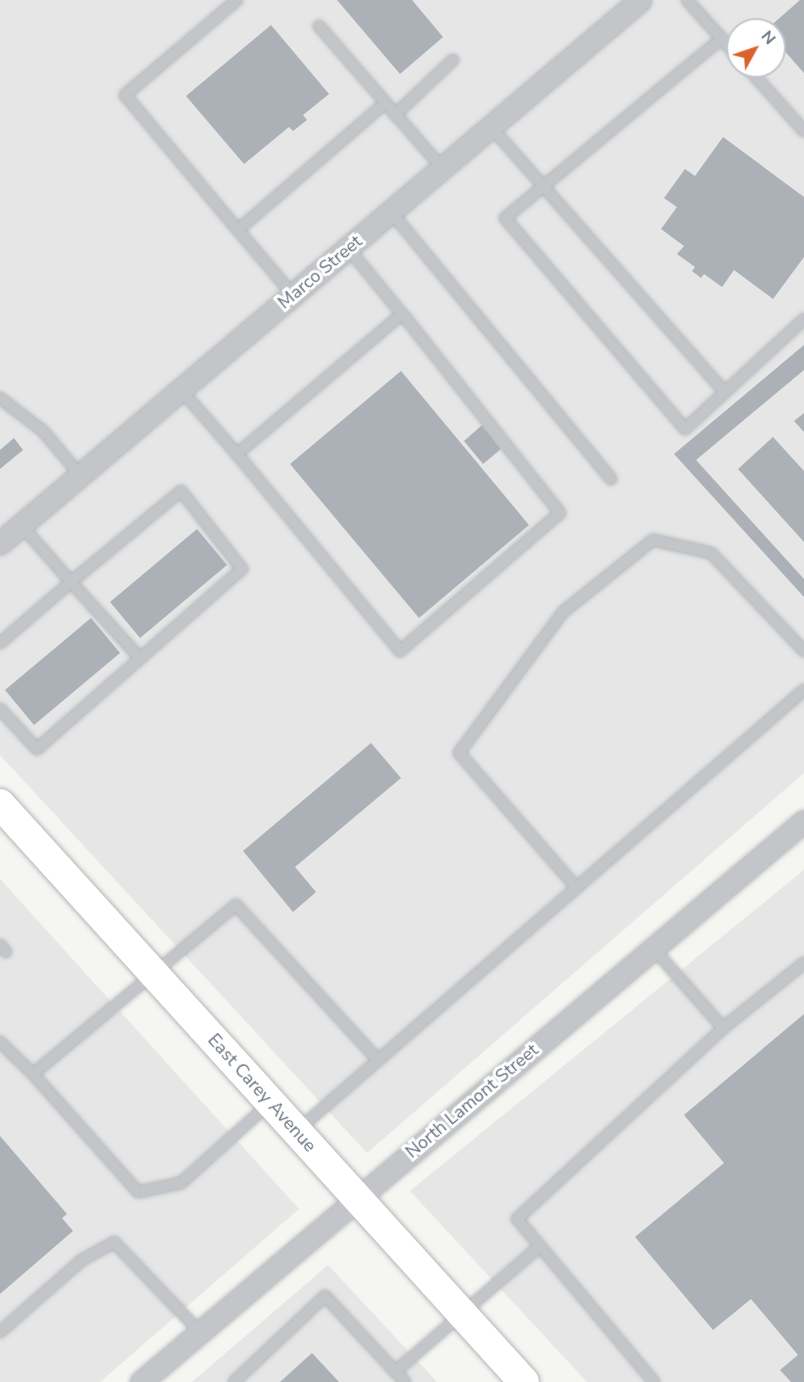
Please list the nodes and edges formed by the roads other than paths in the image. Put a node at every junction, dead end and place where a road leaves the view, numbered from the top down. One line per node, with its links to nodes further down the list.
1 (237, 0): 16 (lane)
2 (687, 0): 5 (lane)
3 (631, 3): 11 (street, Marco Street)
4 (318, 26): 9 (lane)
5 (722, 38): 6 (lane); 14 (lane)
6 (726, 43)
7 (453, 60): 10 (lane)
8 (757, 78): 12 (lane)
9 (385, 103): 10 (lane); 16 (lane)
10 (395, 115): 13 (lane)
11 (491, 126): 13 (street, Marco Street); 14 (lane)
12 (804, 130)
13 (442, 168): 15 (street, Marco Street)
14 (544, 185): 22 (lane); 22 (lane)
15 (391, 212): 17 (street, Marco Street); 26 (lane)
16 (238, 230): 18 (lane)
17 (348, 248): 18 (street, Marco Street); 19 (lane)
18 (293, 295): 21 (street, Marco Street)
19 (402, 314): 24 (lane); 24 (lane)
20 (804, 319): 22 (lane)
21 (181, 390): 24 (lane); 25 (street, Marco Street)
22 (724, 391)
23 (0, 398): 25 (lane)
24 (237, 454)
25 (80, 475): 27 (street, Marco Street)
26 (611, 478)
27 (21, 525): 28 (street, Marco Street); 29 (lane)
28 (0, 543)
29 (71, 582): 30 (lane); 32 (lane); 32 (lane)
30 (0, 643)
31 (804, 651): 37 (lane)
32 (140, 658): 34 (lane)
33 (804, 690): 37 (lane)
34 (0, 709)
35 (0, 804): 40 (main road, East Carey Avenue)
36 (804, 821): 38 (street, North Lamont Street)
37 (576, 886): 43 (lane)
38 (653, 948): 41 (lane); 47 (street, North Lamont Street)
39 (804, 963): 41 (lane)
40 (155, 975): 43 (lane); 44 (lane); 45 (main road, East Carey Avenue)
41 (723, 1028): 48 (lane)
42 (0, 1041): 44 (lane)
43 (377, 1059): 46 (lane)
44 (33, 1074): 45 (lane)
45 (270, 1103): 46 (main road, East Carey Avenue)
46 (297, 1131): 47 (main road, East Carey Avenue)
47 (357, 1197): 49 (main road, East Carey Avenue); 51 (street, North Lamont Street)
48 (540, 1246): 49 (lane); 57 (lane)
49 (461, 1312): 52 (lane); 56 (main road, East Carey Avenue)
50 (0, 1332): 51 (lane)
51 (201, 1333): 53 (street, North Lamont Street)
52 (395, 1371): 54 (lane); 55 (lane)
53 (141, 1382)
54 (234, 1382)
55 (405, 1382)
56 (524, 1382)
57 (654, 1382)

